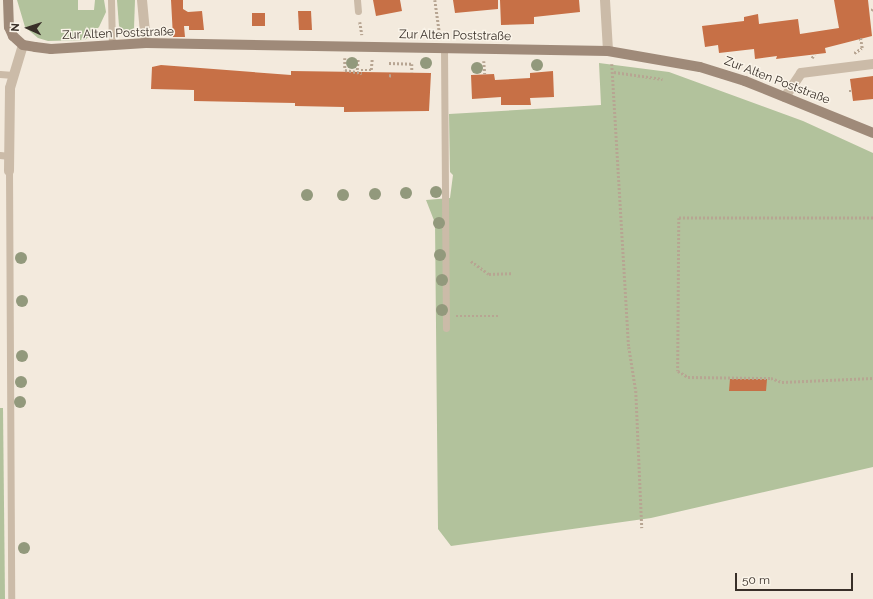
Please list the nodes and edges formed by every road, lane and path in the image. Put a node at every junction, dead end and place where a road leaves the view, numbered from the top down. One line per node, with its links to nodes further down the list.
1 (8, 0): 10 (street)
2 (111, 0): 11 (lane)
3 (142, 0): 9 (street)
4 (357, 0): 7 (lane)
5 (435, 0): 13 (path)
6 (605, 0): 14 (street)
7 (358, 12): 12 (path)
8 (860, 37): 17 (path)
9 (146, 43): 11 (street, Zur Alten Poststraße); 12 (street, Zur Alten Poststraße)
10 (23, 45): 11 (street, Zur Alten Poststraße); 25 (street)
11 (112, 46)
12 (363, 48): 13 (street, Zur Alten Poststraße)
13 (444, 48): 14 (street, Zur Alten Poststraße); 36 (lane)
14 (608, 51): 21 (path); 29 (street, Zur Alten Poststraße)
15 (345, 54): 22 (path)
16 (484, 55): 24 (path)
17 (846, 57)
18 (389, 63): 20 (path)
19 (873, 64): 29 (street)
20 (412, 72)
21 (614, 72): 28 (path); 40 (path)
22 (362, 73)
23 (0, 74): 25 (lane)
24 (485, 74)
25 (13, 75): 31 (street)
26 (389, 76): 27 (path)
27 (393, 76)
28 (663, 79)
29 (785, 97): 30 (street, Zur Alten Poststraße)
30 (873, 133)
31 (4, 156): 32 (street)
32 (9, 171): 41 (lane)
33 (873, 218): 39 (path)
34 (471, 261): 35 (path)
35 (513, 273)
36 (446, 316): 37 (path); 38 (lane)
37 (499, 316)
38 (446, 328)
39 (873, 378)
40 (642, 528)
41 (11, 599)

